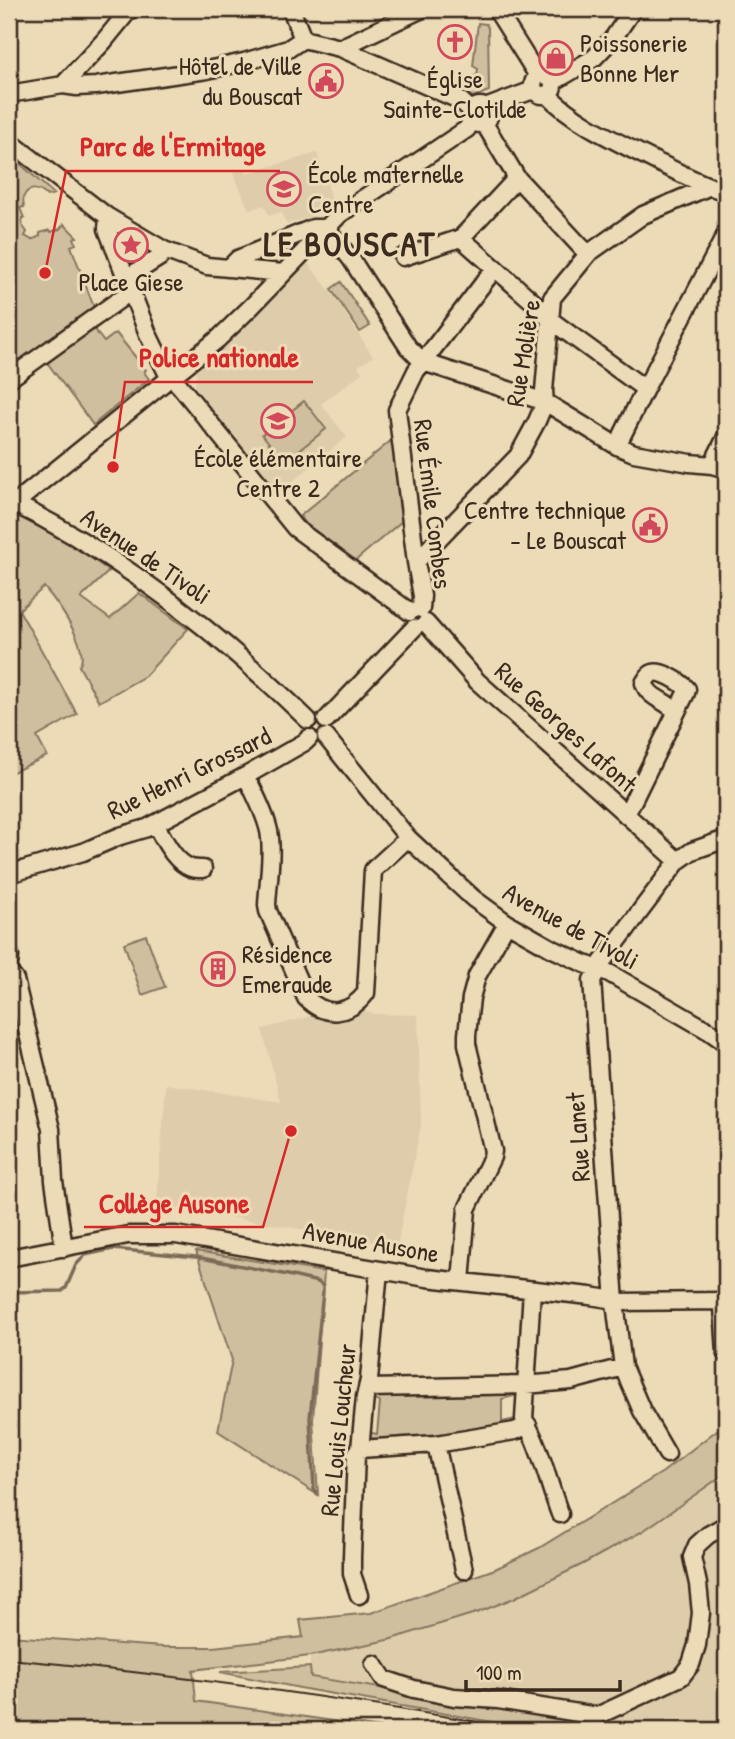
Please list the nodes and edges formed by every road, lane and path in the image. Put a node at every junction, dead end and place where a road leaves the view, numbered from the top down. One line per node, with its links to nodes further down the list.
1 (130, 9): 8 (street)
2 (291, 9): 6 (street)
3 (422, 9): 7 (street)
4 (496, 9): 9 (street)
5 (633, 9): 9 (street)
6 (303, 39): 7 (street); 8 (street)
7 (340, 48): 11 (street)
8 (64, 85): 10 (street)
9 (543, 86): 11 (street); 14 (street)
10 (9, 94)
11 (478, 115): 13 (street); 17 (street)
12 (9, 141): 16 (street)
13 (517, 177): 19 (street); 21 (street)
14 (708, 187): 15 (street); 21 (street, Rue Molière)
15 (726, 192)
16 (108, 217): 20 (street); 26 (street, Rue Georges Lafont)
17 (326, 228): 23 (street); 25 (street); 28 (street)
18 (726, 234): 31 (street)
19 (461, 238): 22 (street); 24 (street)
20 (164, 250): 23 (street); 26 (street)
21 (589, 253): 27 (street, Rue Molière)
22 (403, 257)
23 (229, 268): 25 (street)
24 (495, 268): 27 (street); 28 (street, Rue Émile Combes)
25 (284, 273): 29 (street)
26 (128, 286): 29 (street, Rue Georges Lafont); 30 (street)
27 (549, 319): 31 (street); 32 (street, Rue Molière)
28 (423, 362): 32 (street); 37 (street, Rue Émile Combes)
29 (171, 376): 36 (street); 38 (street, Rue Georges Lafont)
30 (9, 379)
31 (645, 389): 34 (street)
32 (545, 402): 34 (street); 37 (street, Rue Molière)
33 (726, 437): 35 (street)
34 (617, 446): 35 (street)
35 (719, 467)
36 (11, 503): 40 (street, Avenue de Tivoli)
37 (416, 562): 38 (street, Rue Émile Combes)
38 (418, 618): 41 (street); 45 (street, Rue Georges Lafont)
39 (676, 712): 45 (street)
40 (308, 720): 41 (street); 43 (street)
41 (326, 720): 42 (street)
42 (326, 737): 43 (street); 47 (street, Avenue de Tivoli)
43 (309, 738): 44 (street, Rue Henri Grossard)
44 (246, 776): 46 (street, Rue Henri Grossard); 47 (street)
45 (626, 815): 49 (street, Rue Georges Lafont)
46 (155, 824): 50 (street); 51 (street, Rue Henri Grossard)
47 (408, 838): 52 (street, Avenue de Tivoli)
48 (726, 839): 49 (street)
49 (678, 862): 55 (street)
50 (203, 869)
51 (9, 874)
52 (507, 923): 55 (street, Avenue de Tivoli); 61 (street)
53 (9, 952): 54 (street)
54 (9, 963)
55 (598, 969): 57 (street, Avenue de Tivoli); 64 (street, Rue Lanet)
56 (9, 972): 58 (street)
57 (726, 1043)
58 (64, 1248): 59 (street, Avenue Ausone); 60 (street, Avenue Ausone)
59 (9, 1258)
60 (379, 1270): 61 (street, Avenue Ausone); 68 (street, Rue Louis Loucheur)
61 (461, 1282): 62 (street, Avenue Ausone)
62 (532, 1290): 64 (street, Avenue Ausone); 67 (street)
63 (723, 1301): 64 (street, Avenue Ausone); 65 (street)
64 (615, 1302): 66 (street, Rue Lanet)
65 (726, 1353)
66 (623, 1367): 67 (street); 72 (street, Rue Lanet)
67 (525, 1385): 68 (street); 69 (street)
68 (367, 1388): 71 (street, Rue Louis Loucheur)
69 (528, 1425): 70 (street); 73 (street)
70 (436, 1444): 71 (street); 75 (street)
71 (360, 1449): 76 (street, Rue Louis Loucheur)
72 (667, 1454)
73 (560, 1514)
74 (726, 1525): 77 (street)
75 (464, 1570)
76 (359, 1595)
77 (374, 1664)

